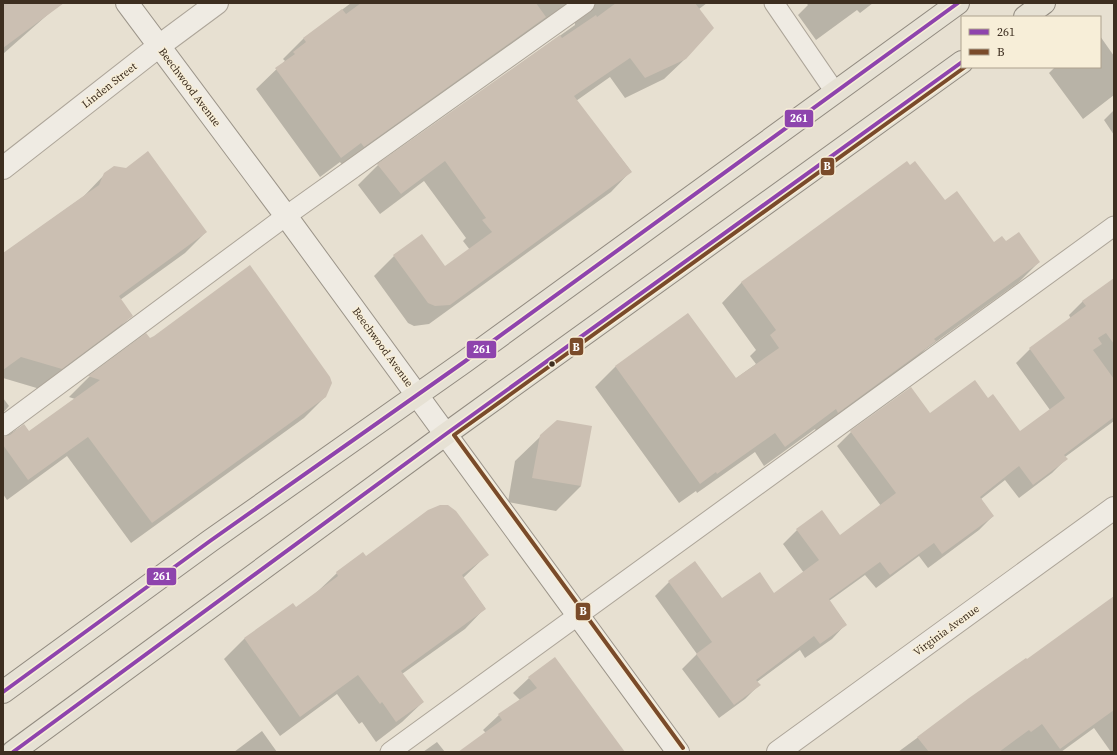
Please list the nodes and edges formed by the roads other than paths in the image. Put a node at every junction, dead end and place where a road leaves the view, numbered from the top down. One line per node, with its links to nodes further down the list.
1 (127, 3): 8 (street, Beechwood Avenue)
2 (217, 3): 8 (street, Linden Street)
3 (585, 3): 12 (lane)
4 (774, 3): 10 (lane)
5 (958, 3): 10 (main road)
6 (1044, 3): 7 (main road)
7 (1026, 16)
8 (159, 46): 11 (street, Linden Street); 12 (street, Beechwood Avenue)
9 (961, 63): 16 (main road)
10 (835, 92): 14 (main road)
11 (3, 168)
12 (286, 216): 14 (street, Beechwood Avenue); 15 (lane)
13 (1114, 226): 18 (lane)
14 (418, 395): 16 (street, Beechwood Avenue); 19 (main road)
15 (3, 426)
16 (446, 434): 18 (street, Beechwood Avenue); 20 (main road)
17 (1114, 508): 23 (street, Virginia Avenue)
18 (578, 616): 21 (lane); 22 (street, Beechwood Avenue)
19 (3, 692)
20 (13, 752)
21 (390, 752)
22 (678, 752)
23 (778, 752)

